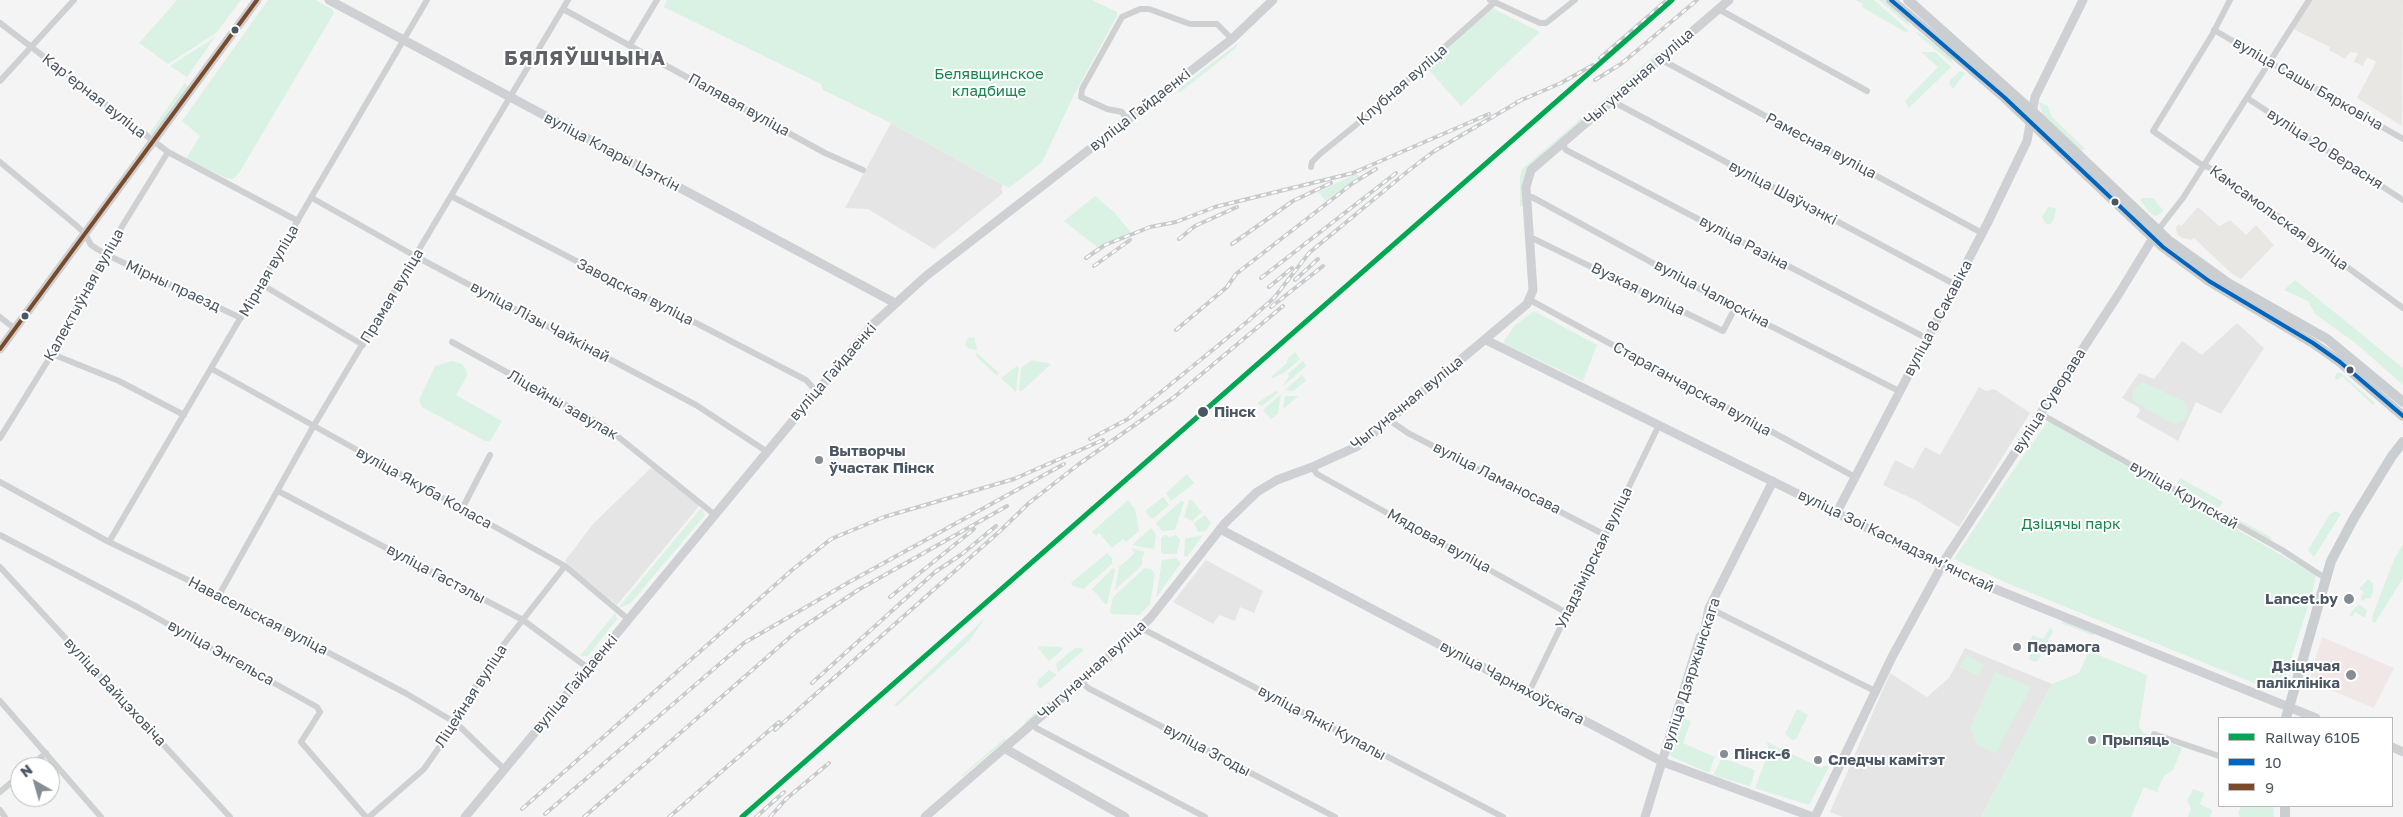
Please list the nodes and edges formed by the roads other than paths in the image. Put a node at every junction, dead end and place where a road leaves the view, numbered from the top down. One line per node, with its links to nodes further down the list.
1 (74, 0): 25 (street)
2 (256, 0): 36 (street)
3 (329, 0): 22 (street, вуліца Клары Цэткін)
4 (427, 0): 22 (street, Мірная вуліца)
5 (568, 0): 17 (street, Прамая вуліца)
6 (657, 0): 24 (street)
7 (1273, 0): 23 (street, вуліца Гайдаенкі)
8 (1575, 0): 15 (street)
9 (1728, 0): 16 (street, Чыгуначная вуліца)
10 (1891, 0): 21 (main road)
11 (1908, 0): 19 (main road)
12 (2083, 0): 33 (street, вуліца 8 Сакавіка)
13 (2230, 0): 20 (street)
14 (2309, 0): 27 (street, вуліца Суворава)
15 (1493, 1): 41 (street, Клубная вуліца)
16 (1720, 8): 26 (street, Чыгуначная вуліца); 29 (street)
17 (563, 9): 24 (street, Палявая вуліца); 30 (street, Прамая вуліца)
18 (0, 23): 25 (street, Карʼерная вуліца)
19 (1940, 27): 21 (main road); 33 (main road)
20 (2214, 30): 27 (street, вуліца Сашы Бярковіча); 40 (street, Камсамольская вуліца)
21 (1932, 35): 33 (main road)
22 (404, 39): 30 (street, вуліца Клары Цэткін); 45 (street, Мірная вуліца)
23 (1232, 39): 34 (street, вуліца Гайдаенкі); 34 (street)
24 (630, 45): 42 (street, Палявая вуліца)
25 (31, 46): 28 (street); 36 (street, Карʼерная вуліца)
26 (1660, 59): 32 (street, Чыгуначная вуліца); 48 (street, Рамесная вуліца)
27 (2269, 61): 31 (street, вуліца Суворава); 35 (street, вуліца Сашы Бярковіча)
28 (0, 81)
29 (1867, 91)
30 (510, 97): 43 (street, Прамая вуліца); 57 (street, вуліца Клары Цэткін)
31 (2247, 98): 40 (street, вуліца Суворава); 46 (street, вуліца 20 Верасня)
32 (1612, 101): 37 (street, Чыгуначная вуліца); 55 (street, вуліца Шаўчэнкі)
33 (2031, 116): 48 (street, вуліца 8 Сакавіка); 50 (main road)
34 (1127, 120): 57 (street, вуліца Гайдаенкі)
35 (2403, 139)
36 (153, 142): 38 (street, Карʼерная вуліца); 49 (street)
37 (1562, 144): 44 (street, Чыгуначная вуліца); 63 (street, вуліца Разіна)
38 (168, 152): 47 (street, Карʼерная вуліца); 52 (street, Калектыўная вуліца)
39 (0, 162): 49 (street, Мірны праезд)
40 (2204, 164): 50 (street, вуліца Суворава); 59 (street, Камсамольская вуліца)
41 (1311, 167)
42 (863, 170)
43 (451, 196): 53 (street, Прамая вуліца); 70 (street, Заводская вуліца)
44 (1527, 197): 51 (street, Чыгуначная вуліца); 58 (street, вуліца Чалюскіна)
45 (312, 198): 47 (street, Мірная вуліца); 53 (street, вуліца Лізы Чайкінай)
46 (2403, 200)
47 (298, 221): 54 (street, Мірная вуліца)
48 (1982, 233): 55 (street, вуліца 8 Сакавіка)
49 (85, 234): 52 (street, Мірны праезд); 62 (street)
50 (2155, 234): 72 (main road); 73 (street, вуліца Суворава); 75 (main road)
51 (1529, 238): 56 (street, Чыгуначная вуліца); 58 (street, Вузкая вуліца)
52 (105, 254): 61 (street, Мірны праезд); 68 (street, Калектыўная вуліца)
53 (415, 256): 66 (street, Прамая вуліца); 81 (street, вуліца Лізы Чайкінай)
54 (261, 284): 61 (street, Мірная вуліца); 66 (street)
55 (1956, 285): 63 (street, вуліца 8 Сакавіка)
56 (1530, 300): 64 (street, Чыгуначная вуліца); 84 (street, Стараганчарская вуліца)
57 (895, 303): 70 (street, вуліца Гайдаенкі)
58 (1735, 308): 71 (street, вуліца Чалюскіна)
59 (2403, 308)
60 (0, 317): 62 (street)
61 (241, 318): 69 (street, Мірная вуліца)
62 (15, 329): 67 (street)
63 (1928, 339): 71 (street, вуліца 8 Сакавіка)
64 (1486, 340): 76 (street, Чыгуначная вуліца); 77 (street, вуліца Зоі Касмадзямʼянскай)
65 (452, 342): 90 (street, Ліцейны завулак)
66 (363, 345): 78 (street, Прамая вуліца)
67 (0, 348)
68 (52, 354): 74 (street); 79 (street, Калектыўная вуліца)
69 (212, 369): 74 (street, Мірная вуліца); 78 (street, вуліца Якуба Коласа)
70 (816, 391): 81 (street, вуліца Гайдаенкі)
71 (1899, 391): 84 (street, вуліца 8 Сакавіка)
72 (2403, 402)
73 (2041, 414): 95 (street, вуліца Суворава); 98 (street, вуліца Крупскай)
74 (184, 415): 94 (street, Мірная вуліца)
75 (2403, 416)
76 (1389, 420): 83 (street, Чыгуначная вуліца); 93 (street, вуліца Ламаносава)
77 (1659, 424): 86 (street, вуліца Зоі Касмадзямʼянскай); 93 (street, Уладзімірская вуліца)
78 (313, 427): 87 (street, Прамая вуліца); 88 (street, вуліца Якуба Коласа)
79 (0, 438)
80 (2403, 442): 98 (main road)
81 (766, 451): 90 (street, вуліца Гайдаенкі)
82 (490, 455): 88 (street)
83 (1312, 467): 91 (street, Чыгуначная вуліца); 101 (street, Мядовая вуліца)
84 (1855, 477): 89 (street, вуліца 8 Сакавіка)
85 (0, 482): 94 (street, Навасельская вуліца)
86 (1773, 482): 89 (street, вуліца Зоі Касмадзямʼянскай); 100 (street, вуліца Дзяржынскага)
87 (278, 491): 99 (street, Прамая вуліца); 103 (street, вуліца Гастэлы)
88 (462, 508): 96 (street, вуліца Якуба Коласа)
89 (1837, 512): 95 (street, вуліца Зоі Касмадзямʼянскай)
90 (715, 515): 102 (street, вуліца Гайдаенкі)
91 (1220, 529): 104 (street, Чыгуначная вуліца); 108 (street, вуліца Чарняхоўскага)
92 (0, 535): 128 (street, вуліца Энгельса)
93 (1606, 535): 101 (street, Уладзімірская вуліца)
94 (109, 542): 99 (street, Навасельская вуліца)
95 (1942, 565): 107 (street, вуліца Суворава); 110 (street, вуліца Зоі Касмадзямʼянскай)
96 (565, 566): 102 (street, вуліца Якуба Коласа); 103 (street, Ліцейная вуліца)
97 (0, 567): 127 (street, вуліца Вайцэховіча)
98 (2325, 578): 110 (main road)
99 (219, 595): 113 (street, Навасельская вуліца)
100 (1710, 608): 107 (street); 120 (street, вуліца Дзяржынскага)
101 (1567, 613): 108 (street, Уладзімірская вуліца)
102 (628, 619): 105 (street, вуліца Гайдаенкі)
103 (524, 620): 105 (street, вуліца Гастэлы); 113 (street, Ліцейная вуліца)
104 (1141, 628): 106 (street, Чыгуначная вуліца); 134 (street, вуліца Янкі Купалы)
105 (588, 668): 121 (street, вуліца Гайдаенкі)
106 (1082, 681): 114 (street, Чыгуначная вуліца); 133 (street, вуліца Згоды)
107 (1875, 691): 136 (street, вуліца Суворава)
108 (1529, 692): 120 (street, вуліца Чарняхоўскага)
109 (0, 701): 117 (street)
110 (2288, 707): 111 (main road); 112 (street, вуліца Зоі Касмадзямʼянскай)
111 (2286, 717)
112 (2313, 717)
113 (456, 723): 121 (street, Навасельская вуліца); 128 (street, Ліцейная вуліца)
114 (1033, 724): 116 (street, Чыгуначная вуліца); 132 (street)
115 (2154, 734): 118 (street)
116 (1004, 748): 130 (street, Чыгуначная вуліца); 131 (street)
117 (46, 753): 119 (street); 126 (street)
118 (2218, 756)
119 (41, 757)
120 (1663, 762): 135 (street, вуліца Дзяржынскага); 136 (street, вуліца Чарняхоўскага)
121 (504, 769): 129 (street, вуліца Гайдаенкі)
122 (10, 784): 123 (street)
123 (0, 792)
124 (0, 810): 125 (street)
125 (5, 817)
126 (102, 817)
127 (230, 817)
128 (367, 817)
129 (465, 817)
130 (925, 817)
131 (1125, 817)
132 (1204, 817)
133 (1335, 817)
134 (1503, 817)
135 (1645, 817)
136 (1814, 817)

